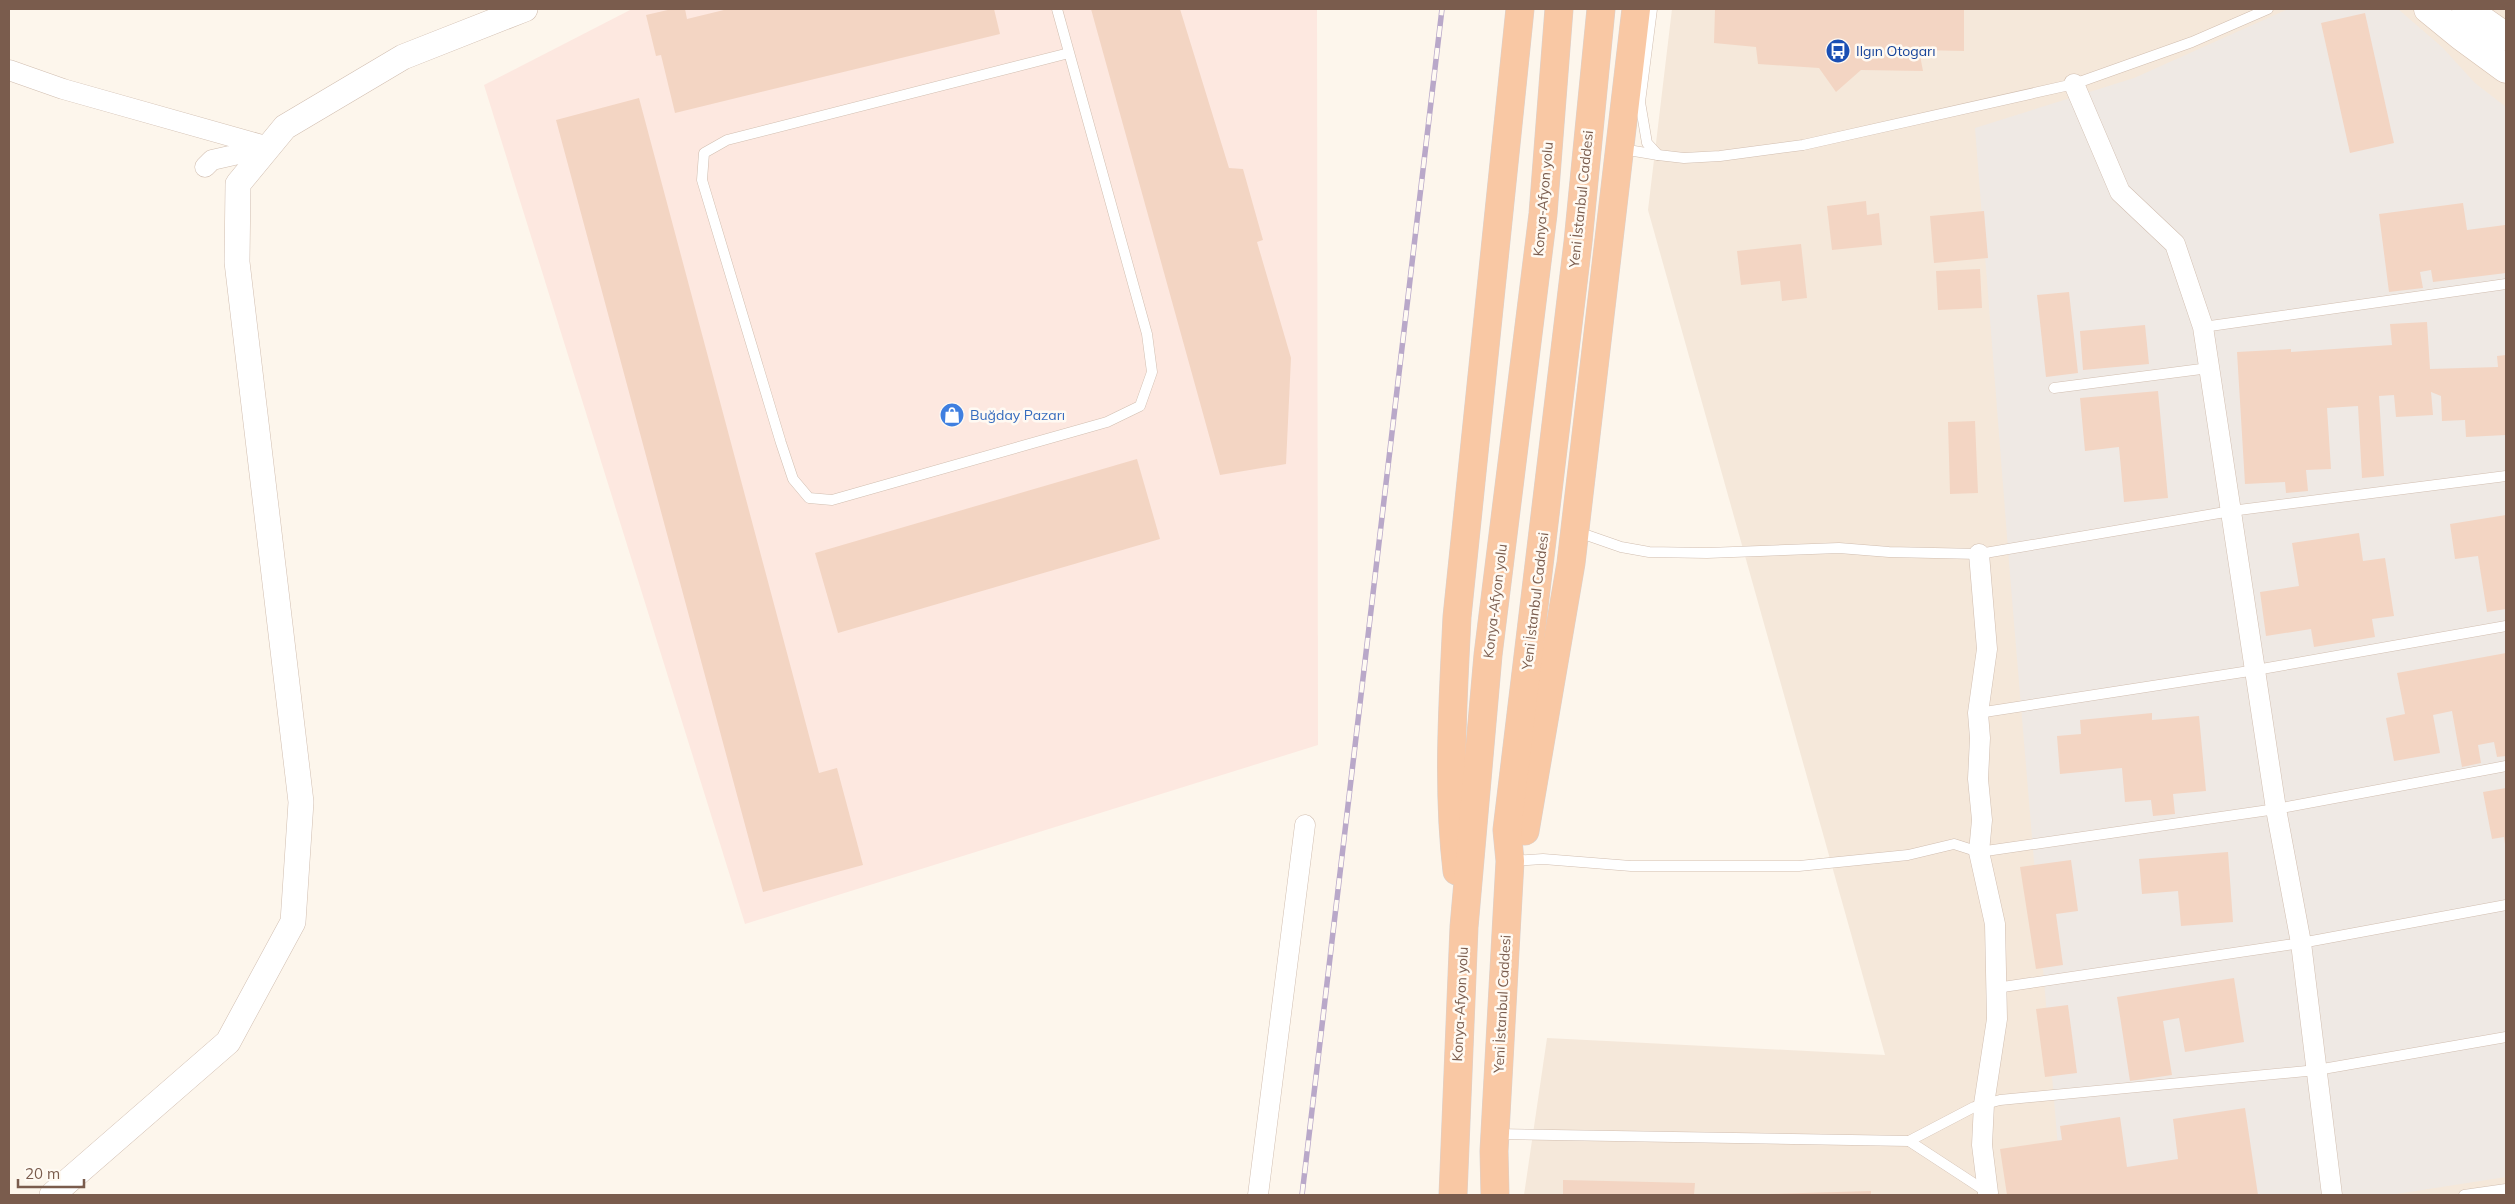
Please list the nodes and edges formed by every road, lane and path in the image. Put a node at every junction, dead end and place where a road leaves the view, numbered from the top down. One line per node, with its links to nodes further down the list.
1 (526, 9): 16 (street)
2 (1057, 9): 12 (lane)
3 (1520, 9): 37 (highway)
4 (1559, 9): 37 (highway, Konya-Afyon yolu)
5 (1600, 9): 35 (highway, Yeni İstanbul Caddesi)
6 (1636, 9): 17 (highway)
7 (1652, 9): 18 (lane)
8 (2268, 9): 15 (lane)
9 (2428, 9): 13 (main road)
10 (2466, 9): 11 (main road)
11 (2506, 37)
12 (1069, 53): 12 (lane)
13 (2506, 68)
14 (9, 70): 16 (street)
15 (2074, 84): 18 (lane); 21 (street)
16 (269, 147): 19 (street); 47 (street)
17 (1618, 149): 18 (lane); 26 (highway)
18 (1658, 155)
19 (204, 167)
20 (2506, 284): 21 (lane)
21 (2203, 327): 22 (street)
22 (2209, 368): 23 (lane); 25 (street)
23 (2054, 388)
24 (2506, 476): 25 (lane)
25 (2231, 511): 27 (lane); 29 (street)
26 (1574, 531): 27 (lane); 35 (highway)
27 (1980, 554): 30 (street)
28 (2506, 626): 29 (lane)
29 (2256, 670): 30 (lane); 32 (street)
30 (1978, 714): 34 (street)
31 (2506, 766): 32 (lane)
32 (2276, 809): 34 (lane); 38 (street)
33 (1305, 825): 48 (street)
34 (1979, 852): 35 (lane); 39 (street)
35 (1510, 861): 43 (highway, Yeni İstanbul Caddesi)
36 (2506, 905): 38 (lane)
37 (1464, 927): 49 (highway, Konya-Afyon yolu)
38 (2301, 943): 39 (lane); 41 (street)
39 (1996, 988): 42 (street)
40 (2506, 1037): 41 (lane)
41 (2317, 1070): 42 (lane); 51 (street)
42 (1984, 1104): 44 (lane); 46 (street)
43 (1495, 1134): 44 (lane); 50 (highway, Yeni İstanbul Caddesi)
44 (1909, 1140): 46 (lane)
45 (2506, 1189): 52 (lane)
46 (1988, 1194)
47 (52, 1195)
48 (1258, 1195)
49 (1453, 1195)
50 (1495, 1195)
51 (2332, 1195)
52 (2464, 1195)

